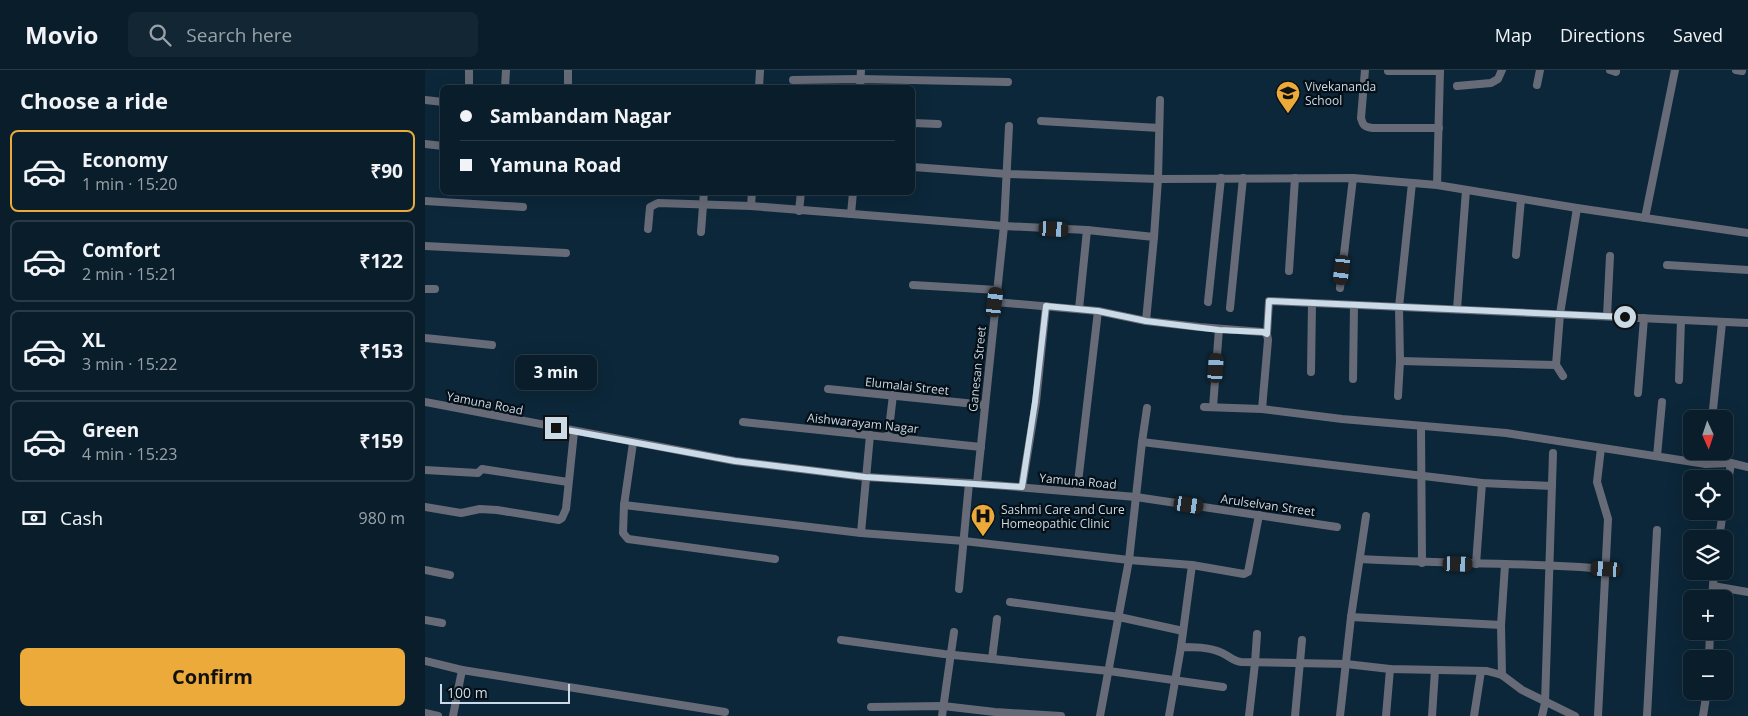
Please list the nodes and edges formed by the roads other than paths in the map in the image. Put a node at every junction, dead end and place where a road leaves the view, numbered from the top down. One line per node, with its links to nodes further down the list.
1 (469, 70): 14 (street)
2 (506, 70): 15 (street)
3 (568, 70): 16 (street)
4 (760, 70): 17 (street)
5 (1365, 70): 28 (street)
6 (1502, 70): 19 (street)
7 (1540, 70): 18 (street)
8 (1675, 70): 53 (street)
9 (1387, 71): 10 (street)
10 (1441, 71): 28 (street)
11 (861, 74): 12 (street); 13 (street)
12 (793, 80)
13 (1009, 82)
14 (469, 85)
15 (505, 85)
16 (568, 85)
17 (759, 85)
18 (1537, 85)
19 (1457, 86)
20 (425, 100): 22 (street)
21 (1160, 100): 27 (street)
22 (440, 102)
23 (1041, 121): 27 (street)
24 (915, 123): 25 (street)
25 (938, 124)
26 (1009, 126): 32 (street, Ganesan Street)
27 (1159, 128): 37 (street)
28 (1439, 128): 39 (street)
29 (425, 144): 30 (street)
30 (440, 146)
31 (915, 167): 32 (street)
32 (1007, 174): 37 (street); 54 (street, Ganesan Street)
33 (1221, 178): 34 (street); 37 (street); 73 (street)
34 (1243, 178): 35 (street); 78 (street)
35 (1295, 178): 36 (street); 66 (street)
36 (1353, 178): 38 (street); 68 (street)
37 (1158, 179): 59 (street)
38 (1412, 183): 39 (street); 77 (street)
39 (1437, 186): 40 (street)
40 (1466, 190): 45 (street); 79 (street)
41 (704, 195): 47 (street)
42 (752, 195): 48 (street)
43 (801, 195): 51 (street)
44 (853, 195): 52 (street)
45 (1521, 199): 50 (street); 62 (street)
46 (425, 201): 49 (street)
47 (703, 204): 48 (street); 55 (street); 57 (street)
48 (751, 206): 51 (street)
49 (523, 207)
50 (1577, 208): 53 (street); 82 (street)
51 (799, 211): 52 (street)
52 (851, 214): 54 (street)
53 (1645, 218): 58 (street)
54 (1004, 226): 56 (street); 71 (street, Ganesan Street)
55 (648, 229)
56 (1087, 230): 59 (street); 80 (street)
57 (701, 232)
58 (1748, 232)
59 (1155, 237): 86 (street)
60 (425, 246): 61 (street)
61 (566, 253)
62 (1516, 255)
63 (1611, 256): 83 (street)
64 (1667, 265): 65 (street)
65 (1748, 270)
66 (1289, 271)
67 (913, 285): 71 (street)
68 (1340, 288)
69 (425, 289): 70 (street)
70 (435, 290)
71 (997, 290): 72 (street, Ganesan Street)
72 (995, 302): 76 (street); 105 (street, Ganesan Street)
73 (1208, 302)
74 (1313, 303): 75 (street); 90 (street); 95 (street)
75 (1354, 305): 77 (street); 97 (street)
76 (1046, 306): 80 (street); 134 (street)
77 (1399, 307): 79 (street); 93 (street)
78 (1230, 308)
79 (1457, 309): 82 (street)
80 (1079, 310): 81 (street)
81 (1098, 311): 86 (street); 135 (street)
82 (1560, 314): 83 (street); 94 (street)
83 (1607, 316): 84 (street)
84 (1644, 318): 85 (street); 100 (street)
85 (1681, 320): 87 (street); 98 (street)
86 (1146, 321): 89 (street)
87 (1722, 323): 88 (street); 110 (street)
88 (1748, 323)
89 (1219, 330): 90 (street); 107 (street)
90 (1267, 334): 109 (street)
91 (425, 338): 92 (street)
92 (492, 345)
93 (1400, 361): 94 (street); 102 (street)
94 (1555, 365): 96 (street)
95 (1311, 372)
96 (1563, 376)
97 (1353, 379)
98 (1679, 380)
99 (828, 389): 101 (street, Elumalai Street)
100 (1638, 393)
101 (893, 395): 105 (street, Elumalai Street); 115 (street)
102 (1398, 396)
103 (425, 402): 113 (street, Yamuna Road)
104 (1663, 402): 121 (street)
105 (985, 405): 118 (street, Ganesan Street)
106 (1204, 407): 107 (street)
107 (1213, 407): 109 (street)
108 (1147, 408): 116 (street)
109 (1262, 409): 112 (street)
110 (1713, 410)
111 (743, 422): 114 (street, Aishwarayam Nagar)
112 (1421, 426): 119 (street); 128 (street)
113 (575, 432): 117 (street, Yamuna Road); 130 (street)
114 (870, 435): 115 (street, Aishwarayam Nagar); 129 (street)
115 (888, 437): 118 (street, Aishwarayam Nagar)
116 (1142, 442): 128 (street); 136 (street)
117 (633, 443): 129 (street, Yamuna Road); 137 (street)
118 (981, 448): 131 (street, Ganesan Street)
119 (1601, 448): 121 (street); 153 (street)
120 (1553, 453): 133 (street)
121 (1657, 456): 124 (street)
122 (1707, 460): 124 (street)
123 (1731, 463): 124 (street); 125 (street); 127 (street)
124 (1707, 464)
125 (1748, 467)
126 (425, 470): 130 (street)
127 (1730, 470)
128 (1422, 476): 132 (street); 148 (street)
129 (865, 477): 131 (street, Yamuna Road); 143 (street)
130 (568, 482): 138 (street)
131 (973, 483): 134 (street, Yamuna Road); 144 (street, Ganesan Street)
132 (1482, 483): 133 (street); 149 (street)
133 (1552, 486): 150 (street)
134 (1022, 487): 135 (street, Yamuna Road)
135 (1077, 492): 136 (street, Yamuna Road)
136 (1136, 497): 139 (street, Arulselvan Street); 147 (street)
137 (624, 505): 143 (street); 145 (street)
138 (425, 507)
139 (1259, 515): 141 (street, Arulselvan Street); 151 (street)
140 (1366, 516): 146 (street)
141 (1337, 527)
142 (1657, 530): 210 (street)
143 (861, 533): 144 (street)
144 (963, 541): 147 (street); 158 (street, Ganesan Street)
145 (775, 559)
146 (1360, 559): 148 (street); 163 (street)
147 (1129, 560): 151 (street); 162 (street)
148 (1422, 563): 149 (street)
149 (1476, 564): 152 (street)
150 (1549, 564): 152 (street); 153 (street); 189 (street)
151 (1192, 565): 168 (street)
152 (1505, 565): 167 (street)
153 (1606, 569): 209 (street)
154 (425, 570): 155 (street)
155 (450, 575)
156 (1713, 580): 157 (street)
157 (1713, 586): 159 (street); 160 (street)
158 (959, 589)
159 (1713, 590)
160 (1748, 592)
161 (1010, 602): 162 (street)
162 (1119, 617): 168 (street); 183 (street)
163 (1351, 617): 167 (street); 179 (street)
164 (997, 619): 175 (street)
165 (425, 620): 166 (street)
166 (441, 623)
167 (1501, 625): 185 (street)
168 (1183, 631): 173 (street)
169 (954, 632): 174 (street)
170 (1257, 634): 177 (street)
171 (841, 640): 174 (street)
172 (1302, 640): 178 (street)
173 (1181, 647): 177 (street); 186 (street)
174 (951, 654): 175 (street); 190 (street)
175 (992, 659): 183 (street)
176 (425, 661): 181 (street)
177 (1255, 663): 178 (street); 201 (street)
178 (1300, 664): 179 (street); 202 (street)
179 (1346, 664): 180 (street); 203 (street)
180 (1389, 669): 182 (street); 204 (street)
181 (462, 670): 192 (street); 196 (street)
182 (1435, 670): 184 (street); 205 (street)
183 (1109, 671): 186 (street); 199 (street)
184 (1481, 671): 185 (street); 206 (street)
185 (1502, 675): 189 (street)
186 (1175, 680): 187 (street); 200 (street)
187 (1223, 687)
188 (1706, 700): 211 (street)
189 (1545, 703): 207 (street); 208 (street)
190 (943, 706): 191 (street); 194 (street); 197 (street)
191 (871, 707)
192 (725, 712)
193 (425, 714): 195 (street)
194 (995, 714): 198 (street)
195 (438, 716)
196 (453, 716)
197 (942, 716)
198 (1061, 716)
199 (1100, 716)
200 (1169, 716)
201 (1249, 716)
202 (1295, 716)
203 (1340, 716)
204 (1386, 716)
205 (1432, 716)
206 (1474, 716)
207 (1542, 716)
208 (1575, 716)
209 (1598, 716)
210 (1647, 716)
211 (1703, 716)

